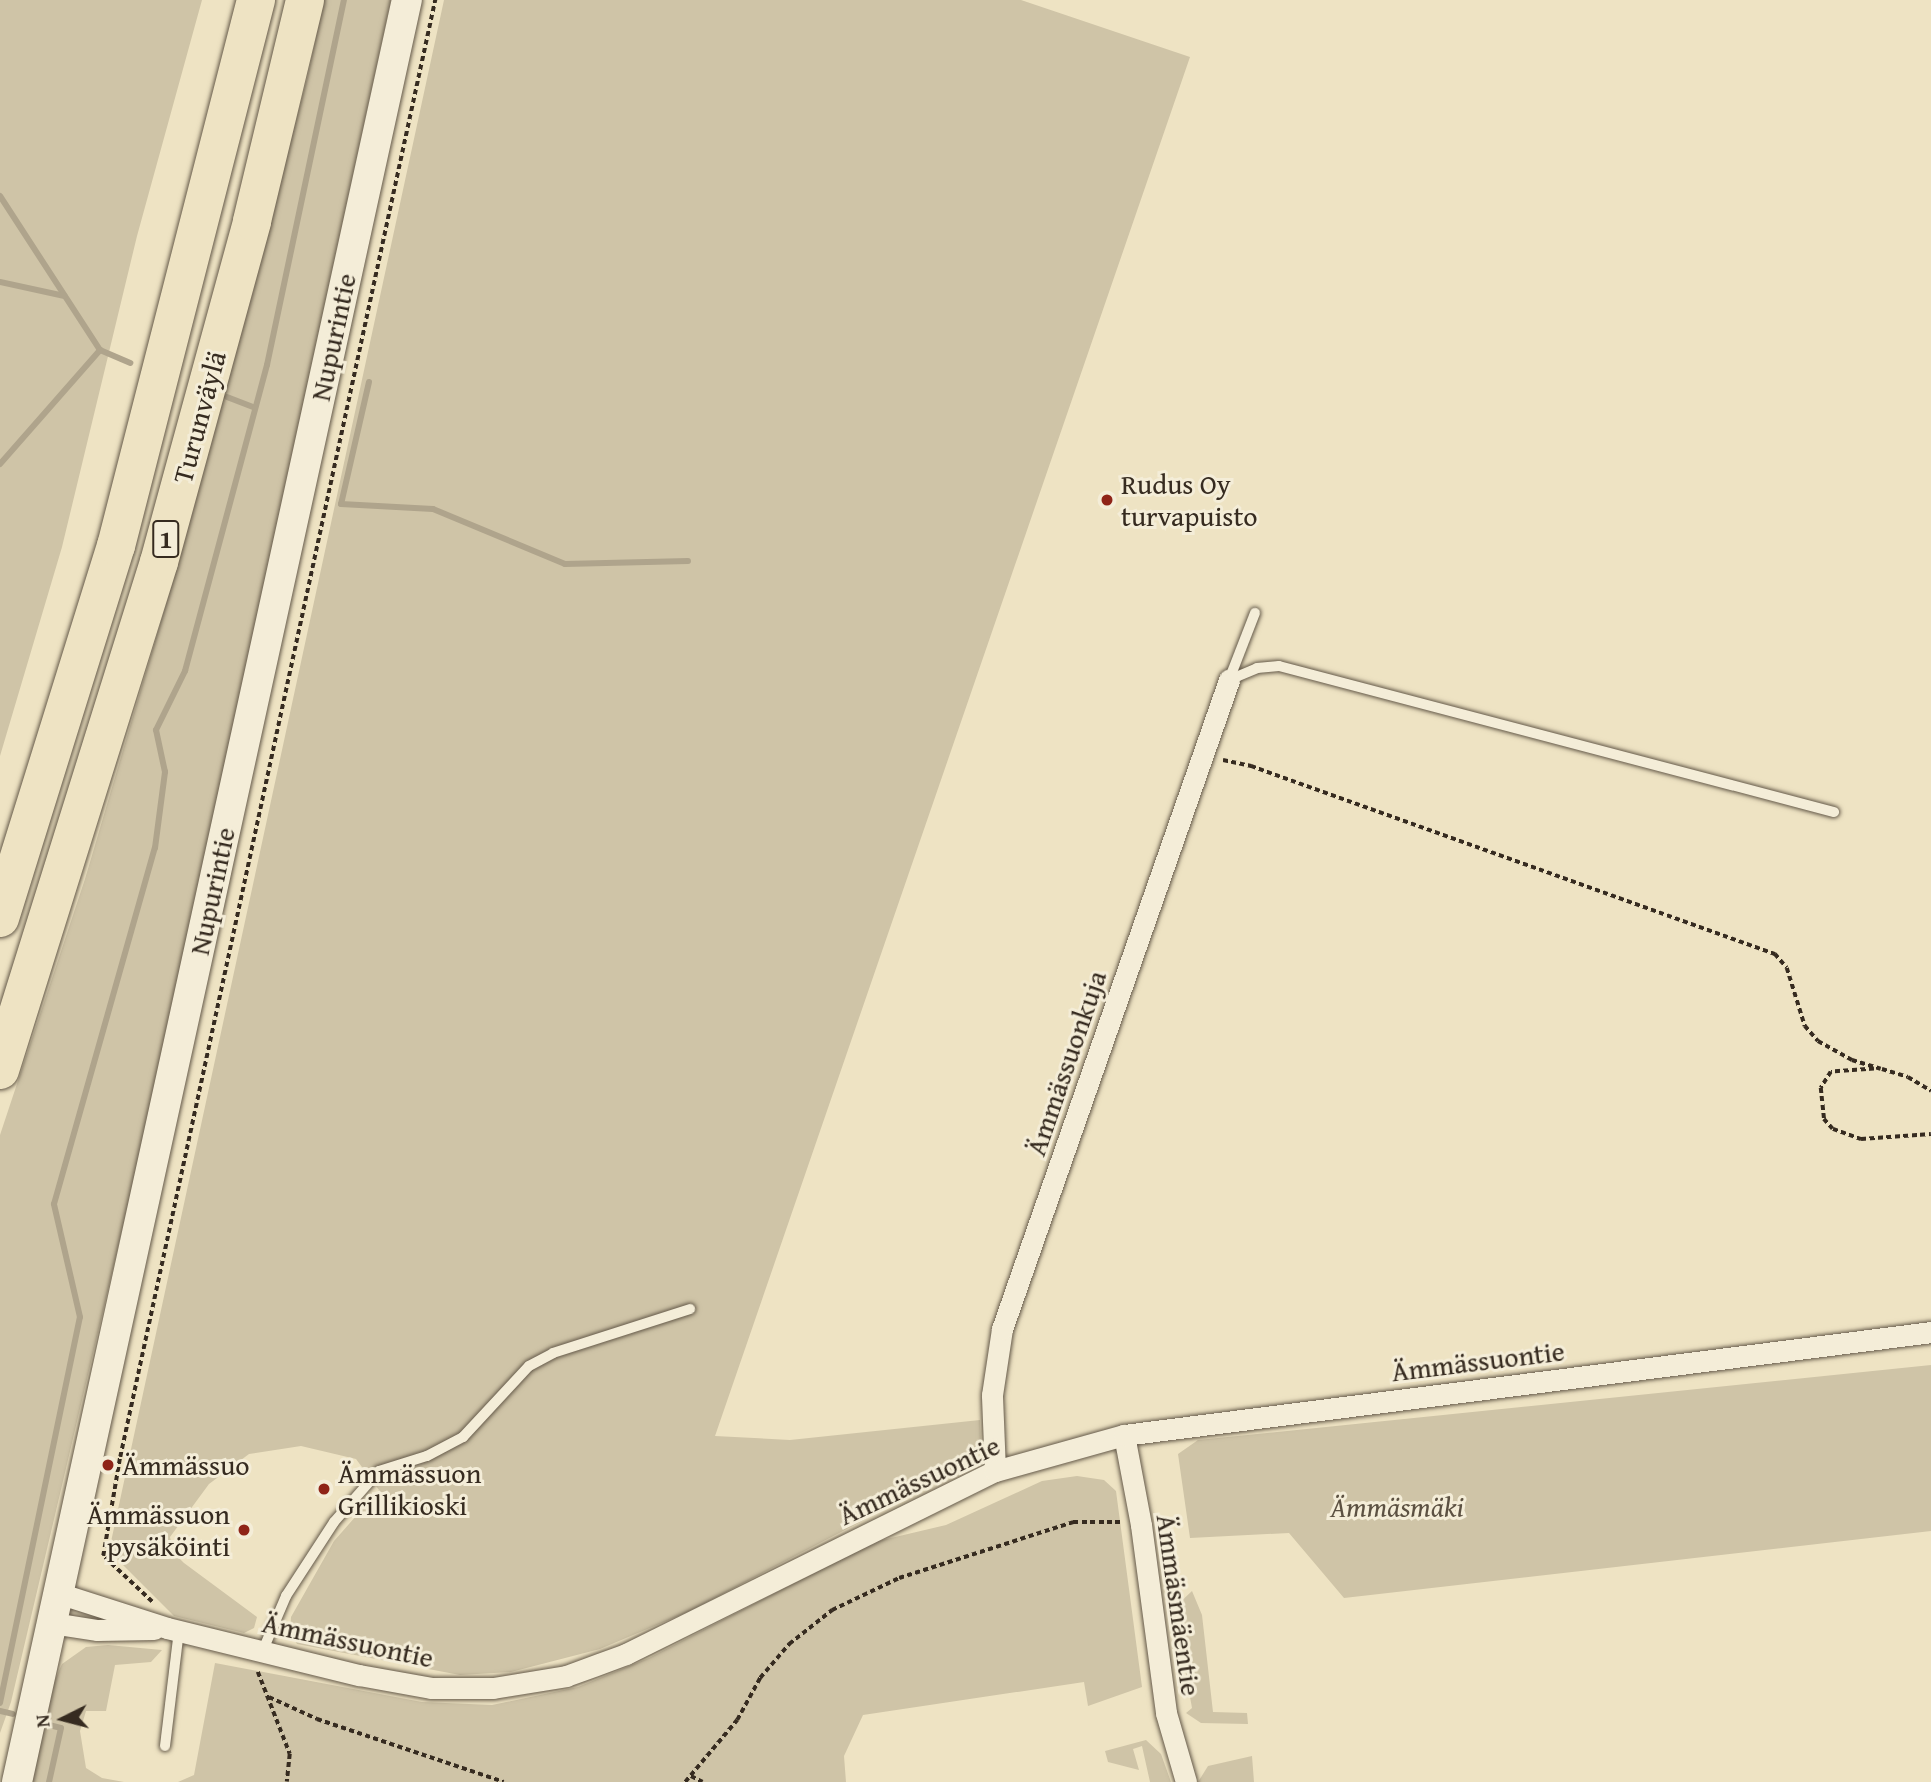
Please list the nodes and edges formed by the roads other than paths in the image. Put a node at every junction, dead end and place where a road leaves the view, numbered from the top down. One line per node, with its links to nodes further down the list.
1 (256, 0): 7 (highway, Turunväylä / 1)
2 (305, 0): 8 (highway, Turunväylä / 1)
3 (407, 0): 13 (main road, Nupurintie)
4 (1255, 613): 5 (lane)
5 (1229, 680): 6 (lane); 12 (street, Ämmässuonkuja)
6 (1835, 812)
7 (0, 918)
8 (0, 1070)
9 (690, 1309): 16 (lane)
10 (1931, 1332): 11 (street, Ämmässuontie)
11 (1124, 1435): 12 (street, Ämmässuontie); 19 (street, Ämmäsmäentie)
12 (995, 1471): 16 (street, Ämmässuontie)
13 (58, 1593): 14 (main road, Nupurintie); 15 (street, Ämmässuontie)
14 (52, 1623): 15 (street, Ämmässuontie); 18 (main road, Nupurintie)
15 (165, 1627): 16 (street, Ämmässuontie); 17 (lane)
16 (263, 1650)
17 (165, 1746)
18 (17, 1782)
19 (1186, 1782)

